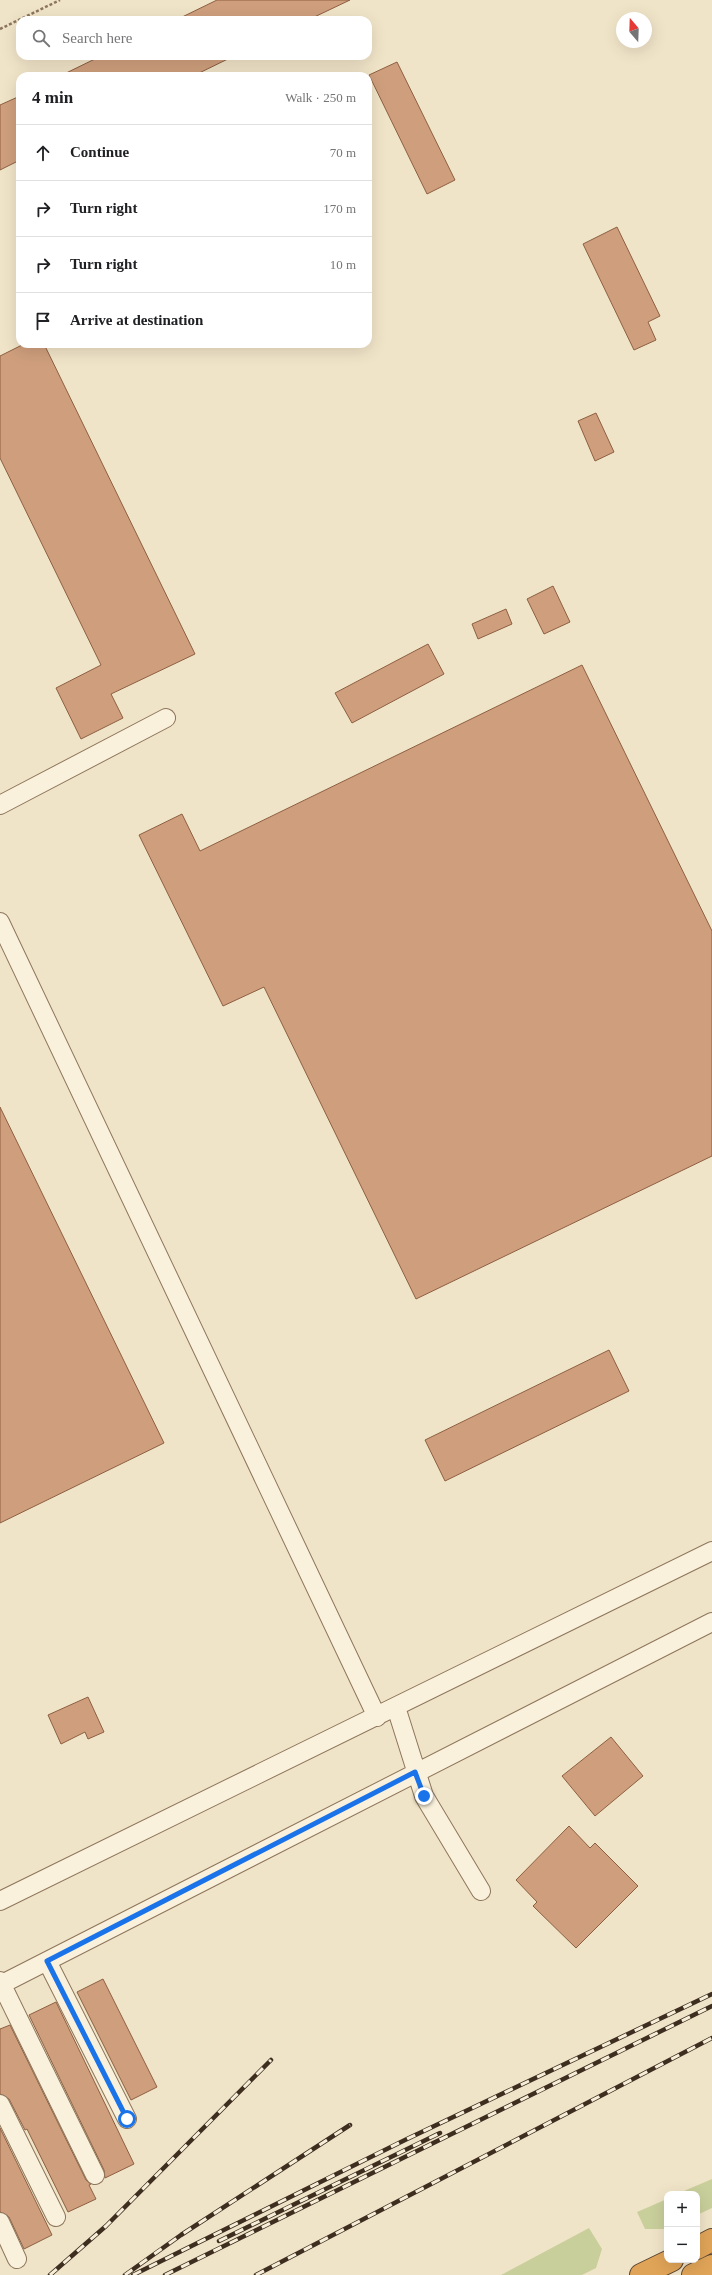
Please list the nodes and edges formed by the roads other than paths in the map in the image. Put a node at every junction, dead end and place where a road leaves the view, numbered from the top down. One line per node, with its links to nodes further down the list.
1 (166, 718): 2 (street)
2 (0, 805)
3 (0, 922): 7 (street)
4 (712, 1551): 6 (street)
5 (712, 1622): 8 (street)
6 (396, 1707): 7 (street); 8 (street)
7 (377, 1717): 10 (street)
8 (415, 1772): 9 (street); 11 (street)
9 (481, 1891)
10 (0, 1901)
11 (47, 1961): 12 (street); 14 (street)
12 (1, 1983): 15 (street)
13 (0, 2104): 16 (street)
14 (127, 2119)
15 (95, 2175)
16 (56, 2217)
17 (0, 2222): 20 (street)
18 (712, 2240): 19 (highway)
19 (700, 2246)
20 (17, 2258)
21 (666, 2263): 23 (highway)
22 (712, 2266): 24 (highway)
23 (641, 2275)
24 (693, 2275)

